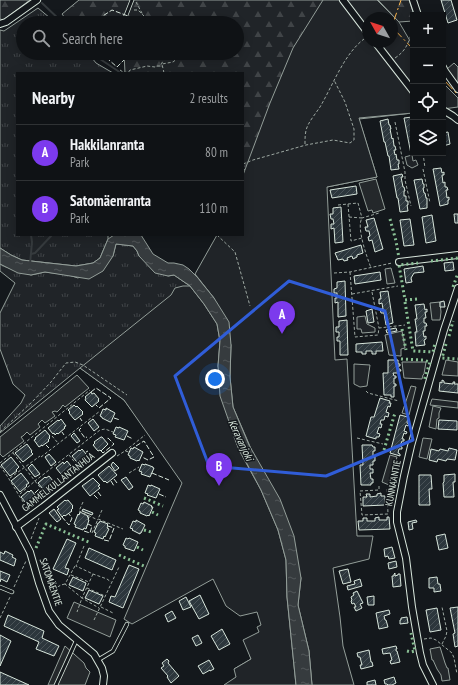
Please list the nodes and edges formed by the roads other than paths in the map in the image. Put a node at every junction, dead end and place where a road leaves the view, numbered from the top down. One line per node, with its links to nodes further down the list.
1 (37, 0): 7 (street)
2 (132, 0): 6 (lane)
3 (343, 0): 8 (street)
4 (413, 0): 5 (street)
5 (417, 12)
6 (125, 16)
7 (0, 24)
8 (362, 30)
9 (380, 48): 11 (street)
10 (446, 72): 12 (street)
11 (410, 86)
12 (458, 89)
13 (446, 112): 14 (street)
14 (458, 120)
15 (458, 255): 16 (street)
16 (397, 262)
17 (458, 288): 28 (street, KUNNAANTIE)
18 (114, 455): 20 (street, GAMMELKULLANTANHUA)
19 (0, 495): 20 (street, SATOMÄENTIE)
20 (16, 527): 24 (street, SATOMÄENTIE)
21 (0, 587): 22 (lane)
22 (12, 592)
23 (127, 624): 25 (lane)
24 (77, 639): 25 (street, SATOMÄENTIE); 26 (lane)
25 (98, 660): 27 (street, SATOMÄENTIE)
26 (56, 685)
27 (103, 685)
28 (433, 685)

